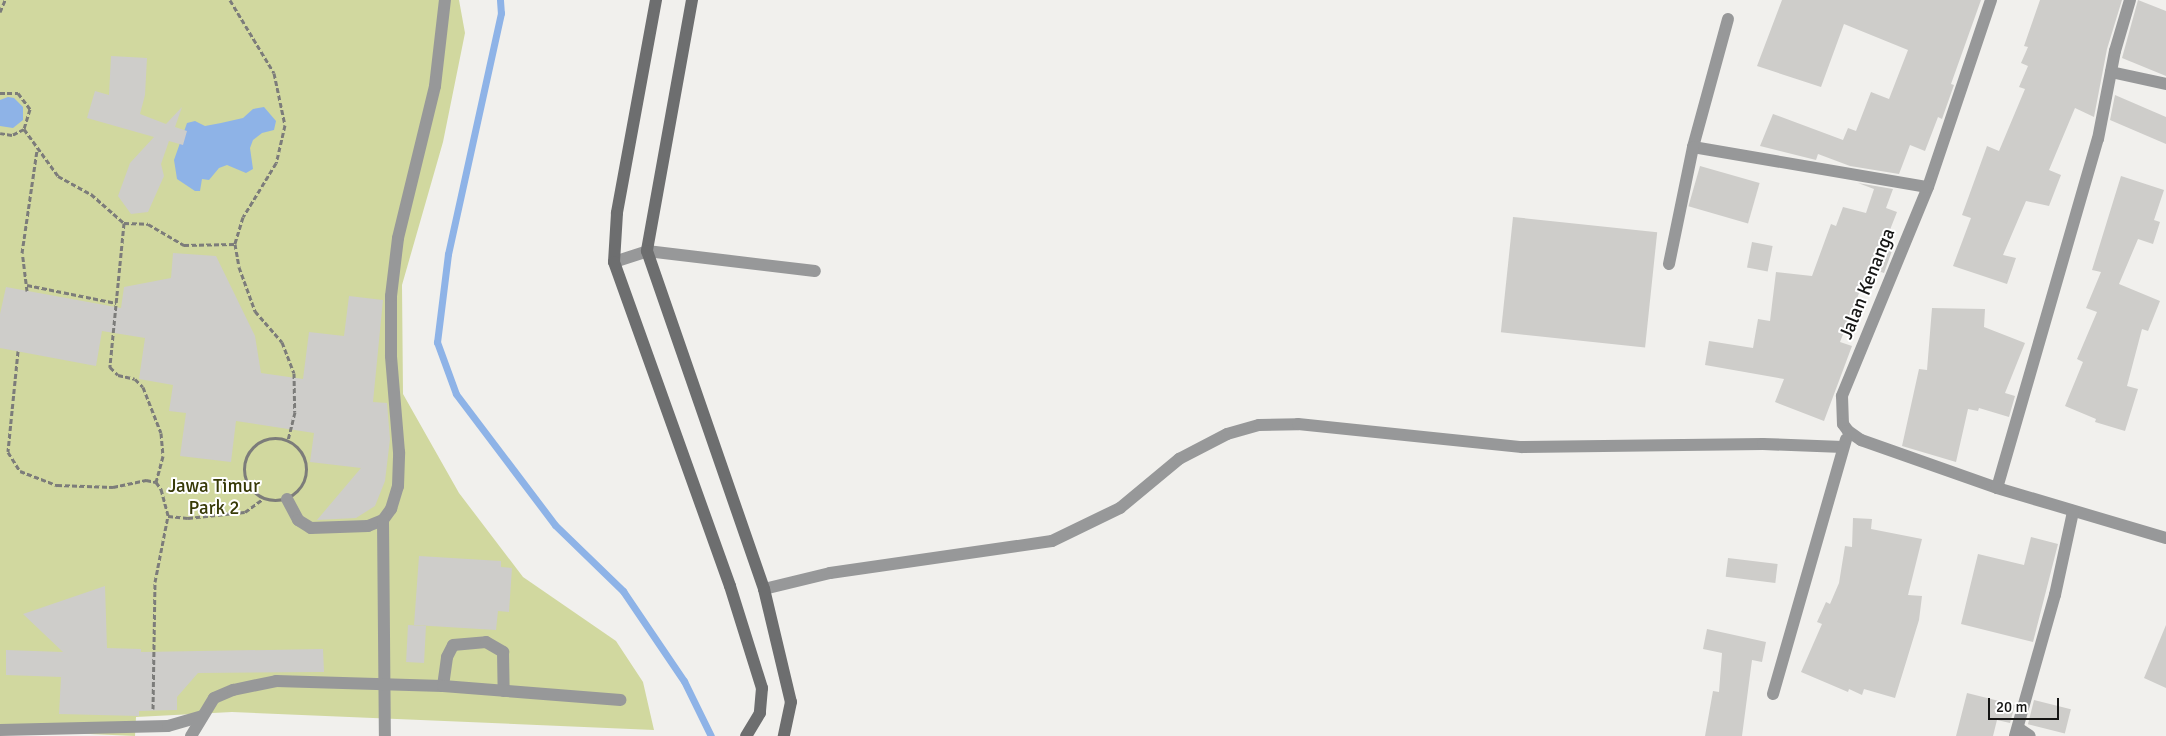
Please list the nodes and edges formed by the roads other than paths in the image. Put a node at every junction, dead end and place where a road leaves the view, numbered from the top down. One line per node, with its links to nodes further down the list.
1 (445, 0): 20 (street)
2 (656, 0): 12 (street)
3 (692, 0): 11 (street)
4 (1992, 0): 10 (street, Jalan Kenanga)
5 (2130, 0): 7 (street)
6 (1728, 20): 9 (street)
7 (2111, 72): 8 (street); 17 (street)
8 (2166, 84)
9 (1693, 147): 10 (street); 13 (street)
10 (1928, 186): 15 (street, Jalan Kenanga)
11 (647, 251): 12 (street); 14 (street); 22 (street)
12 (614, 262): 34 (street)
13 (1669, 264)
14 (815, 271)
15 (1848, 432): 16 (street); 17 (street)
16 (1843, 446): 22 (street); 26 (street)
17 (1997, 488): 19 (street)
18 (287, 499): 20 (street)
19 (2073, 512): 21 (street); 30 (street)
20 (383, 520): 23 (street)
21 (2166, 538)
22 (764, 589): 35 (street)
23 (386, 685): 24 (street); 28 (street); 33 (street)
24 (444, 686): 25 (street); 25 (street)
25 (504, 691): 27 (street)
26 (1773, 694)
27 (620, 700)
28 (202, 716): 29 (street); 31 (street); 32 (street)
29 (0, 730)
30 (2016, 732): 36 (street)
31 (191, 736)
32 (203, 736)
33 (385, 736)
34 (747, 736)
35 (784, 736)
36 (2030, 736)

